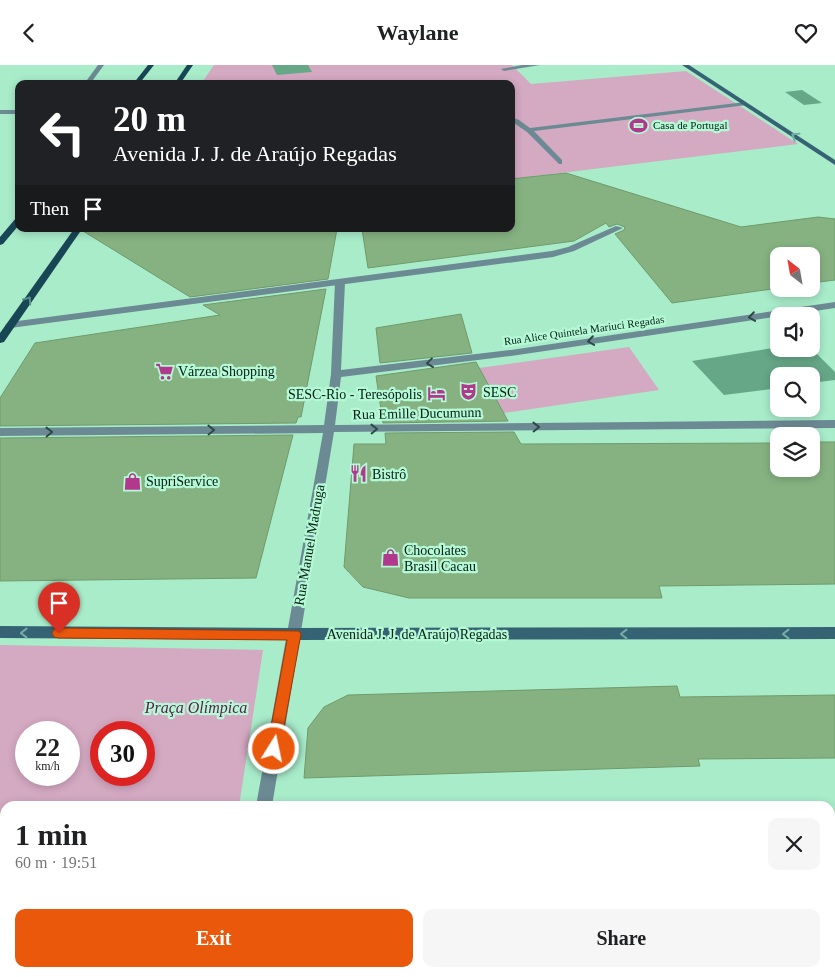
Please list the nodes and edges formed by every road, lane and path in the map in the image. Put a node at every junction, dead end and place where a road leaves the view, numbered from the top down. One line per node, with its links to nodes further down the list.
1 (101, 65): 7 (street)
2 (151, 65): 8 (main road)
3 (190, 65): 9 (main road)
4 (537, 65): 6 (street)
5 (685, 65): 10 (main road)
6 (504, 69)
7 (90, 80)
8 (139, 80)
9 (180, 80)
10 (745, 104): 14 (street); 16 (main road, one-way to 10)
11 (0, 111): 12 (street)
12 (15, 112)
13 (515, 120): 14 (street)
14 (528, 130): 15 (street)
15 (559, 163)
16 (835, 163)
17 (15, 225): 20 (main road)
18 (619, 228): 21 (street)
19 (76, 232): 23 (main road, one-way to 19)
20 (0, 242)
21 (340, 282): 23 (street); 25 (street, Rua Manuel Madruga)
22 (835, 305): 25 (street, Rua Alice Quintela Mariuci Regadas, one-way to 25)
23 (10, 325): 24 (main road)
24 (0, 340)
25 (336, 375): 27 (street, Rua Manuel Madruga)
26 (835, 424): 27 (street, Rua Emille Ducumunn, one-way to 26)
27 (329, 429): 28 (street, Rua Emille Ducumunn, one-way to 27); 31 (street, Rua Manuel Madruga)
28 (0, 432)
29 (0, 632): 31 (main road, Avenida J. J. de Araújo Regadas, one-way to 29)
30 (835, 633): 31 (main road, Avenida J. J. de Araújo Regadas, one-way to 31)
31 (294, 634): 32 (street, Rua Manuel Madruga)
32 (265, 801)

